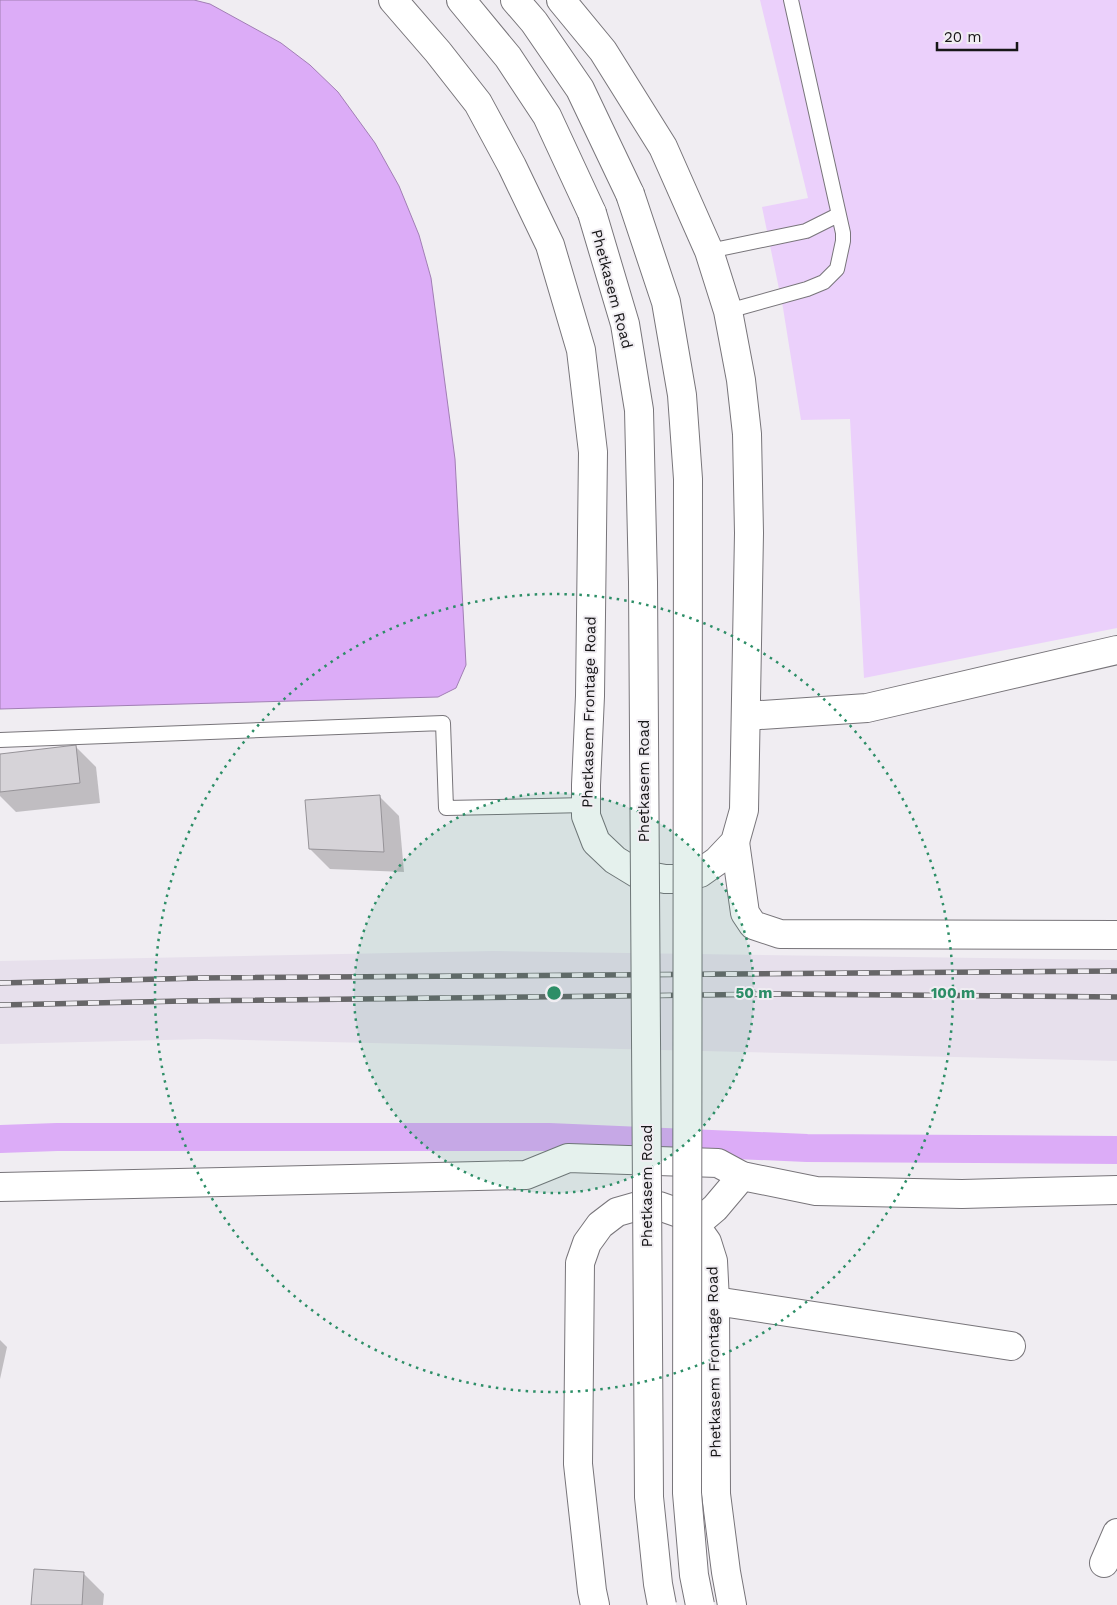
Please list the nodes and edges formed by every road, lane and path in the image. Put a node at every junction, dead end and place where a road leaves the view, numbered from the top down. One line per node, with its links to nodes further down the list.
1 (393, 0): 12 (main road, Phetkasem Frontage Road)
2 (461, 0): 24 (main road, Phetkasem Road, bridge)
3 (516, 0): 25 (main road, bridge)
4 (562, 0): 7 (main road, Phetkasem Frontage Road)
5 (791, 0): 6 (lane)
6 (838, 215): 7 (lane); 8 (lane)
7 (710, 251): 8 (main road, Phetkasem Frontage Road)
8 (728, 310): 10 (main road, Phetkasem Frontage Road)
9 (1117, 650): 10 (main road)
10 (746, 716): 13 (main road, Phetkasem Frontage Road)
11 (0, 740): 12 (lane)
12 (586, 805): 13 (main road, Phetkasem Frontage Road)
13 (735, 842): 14 (main road)
14 (1117, 935)
15 (742, 1176): 16 (main road); 17 (main road); 18 (main road)
16 (0, 1187)
17 (1117, 1190)
18 (695, 1225): 19 (main road, Phetkasem Frontage Road); 23 (main road, Phetkasem Frontage Road)
19 (715, 1301): 20 (main road); 26 (main road, Phetkasem Frontage Road)
20 (1011, 1346)
21 (1117, 1533): 22 (main road)
22 (1104, 1563)
23 (595, 1605)
24 (662, 1605)
25 (700, 1605)
26 (732, 1605)

